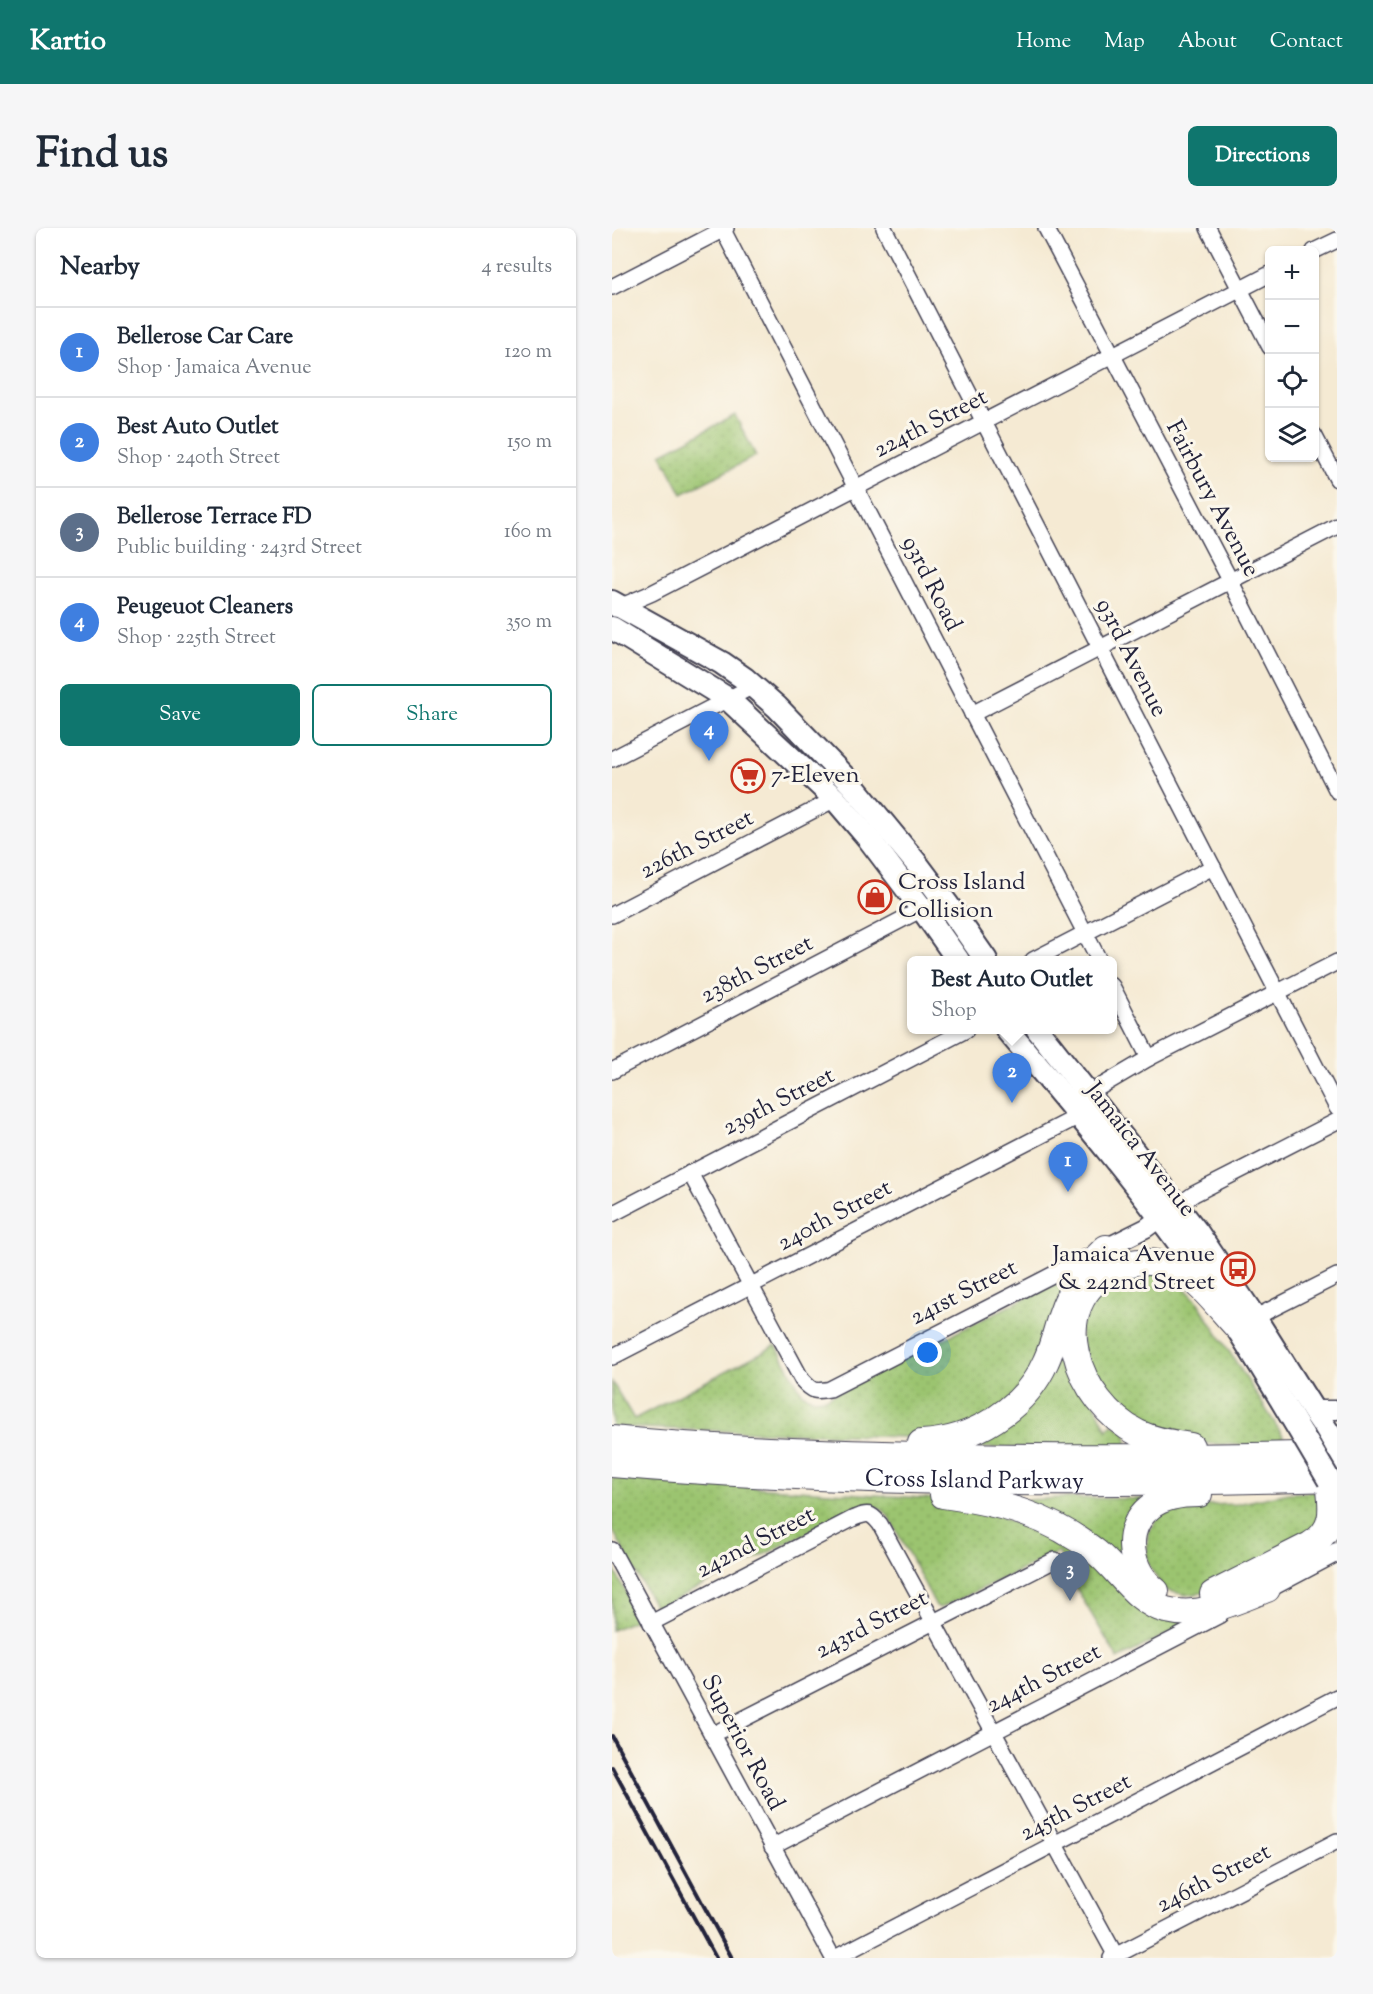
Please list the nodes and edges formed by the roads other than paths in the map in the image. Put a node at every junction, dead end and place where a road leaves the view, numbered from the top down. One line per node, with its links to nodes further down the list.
1 (884, 228): 12 (street, 93rd Avenue)
2 (1046, 228): 11 (street, Fairbury Avenue)
3 (1208, 228): 9 (street)
4 (724, 229): 8 (street); 15 (street, 93rd Road)
5 (1337, 240): 6 (street)
6 (1319, 249)
7 (1265, 276): 9 (street, 224th Street)
8 (612, 287)
9 (1240, 290): 10 (street); 11 (street, 224th Street)
10 (1265, 339)
11 (1112, 356): 12 (street, 224th Street); 17 (street, Fairbury Avenue)
12 (984, 422): 15 (street, 224th Street); 20 (street, 93rd Avenue)
13 (1319, 444): 14 (street)
14 (1337, 478)
15 (856, 488): 18 (street, 224th Street); 23 (street, 93rd Road)
16 (1337, 526): 17 (street)
17 (1230, 580): 20 (street); 25 (street, Fairbury Avenue)
18 (615, 607): 21 (main road)
19 (612, 628): 22 (main road)
20 (1100, 648): 23 (street); 27 (street, 93rd Avenue)
21 (753, 686): 22 (street); 32 (main road)
22 (728, 699): 24 (street); 26 (main road)
23 (972, 714): 30 (street, 93rd Road)
24 (612, 759)
25 (1337, 791)
26 (835, 799): 28 (main road); 29 (street, 226th Street)
27 (1213, 867): 30 (street); 36 (street, 93rd Avenue)
28 (922, 909): 31 (main road); 42 (street, 238th Street)
29 (612, 915)
30 (1085, 933): 33 (street); 34 (street, 93rd Road)
31 (955, 956)
32 (983, 956)
33 (1041, 956)
34 (1097, 956)
35 (1337, 962): 36 (street)
36 (1278, 993): 41 (street); 44 (street, 93rd Avenue)
37 (1117, 994): 41 (street)
38 (956, 1034): 47 (street, 239th Street)
39 (1011, 1034): 45 (main road, Jamaica Avenue)
40 (1042, 1034): 43 (main road, Jamaica Avenue)
41 (1149, 1058): 43 (street)
42 (612, 1071)
43 (1088, 1094): 50 (main road, Jamaica Avenue)
44 (1337, 1108)
45 (1079, 1116): 50 (main road, Jamaica Avenue); 53 (street, 240th Street)
46 (1337, 1120): 50 (street, 241st Street)
47 (690, 1173): 49 (street, 239th Street); 53 (street)
48 (612, 1196): 49 (street)
49 (616, 1212)
50 (1168, 1212): 51 (street, 241st Street); 54 (main road, Jamaica Avenue)
51 (1106, 1248): 53 (street, 241st Street); 60 (highway)
52 (1337, 1276): 54 (street)
53 (751, 1285): 55 (street, 240th Street)
54 (1246, 1322): 56 (main road, Jamaica Avenue); 61 (highway); 65 (main road, Jamaica Avenue, bridge)
55 (612, 1357)
56 (1313, 1410): 57 (street); 59 (main road, Jamaica Avenue)
57 (1337, 1410)
58 (612, 1439): 60 (highway, Cross Island Parkway)
59 (1334, 1444): 61 (highway, Cross Island Parkway)
60 (797, 1451): 61 (highway, Cross Island Parkway)
61 (1245, 1457)
62 (612, 1464): 63 (highway, Cross Island Parkway)
63 (833, 1477): 64 (highway, Cross Island Parkway); 69 (highway)
64 (1276, 1480): 65 (highway, Cross Island Parkway); 65 (highway)
65 (1334, 1488)
66 (612, 1550): 71 (street, Superior Road)
67 (1337, 1552): 69 (street, 244th Street)
68 (1055, 1560): 70 (street, 243rd Street)
69 (1267, 1589): 73 (street, 244th Street)
70 (933, 1621): 71 (street, 242nd Street); 73 (street); 74 (street, 243rd Street)
71 (651, 1623): 74 (street, Superior Road)
72 (1337, 1697): 76 (street, 245th Street)
73 (994, 1732): 76 (street); 77 (street, 244th Street)
74 (712, 1735): 77 (street, Superior Road)
75 (1337, 1841): 78 (street, 246th Street)
76 (1055, 1844): 78 (street); 79 (street, 245th Street)
77 (772, 1847): 79 (street, Superior Road)
78 (1115, 1957)
79 (834, 1958)

